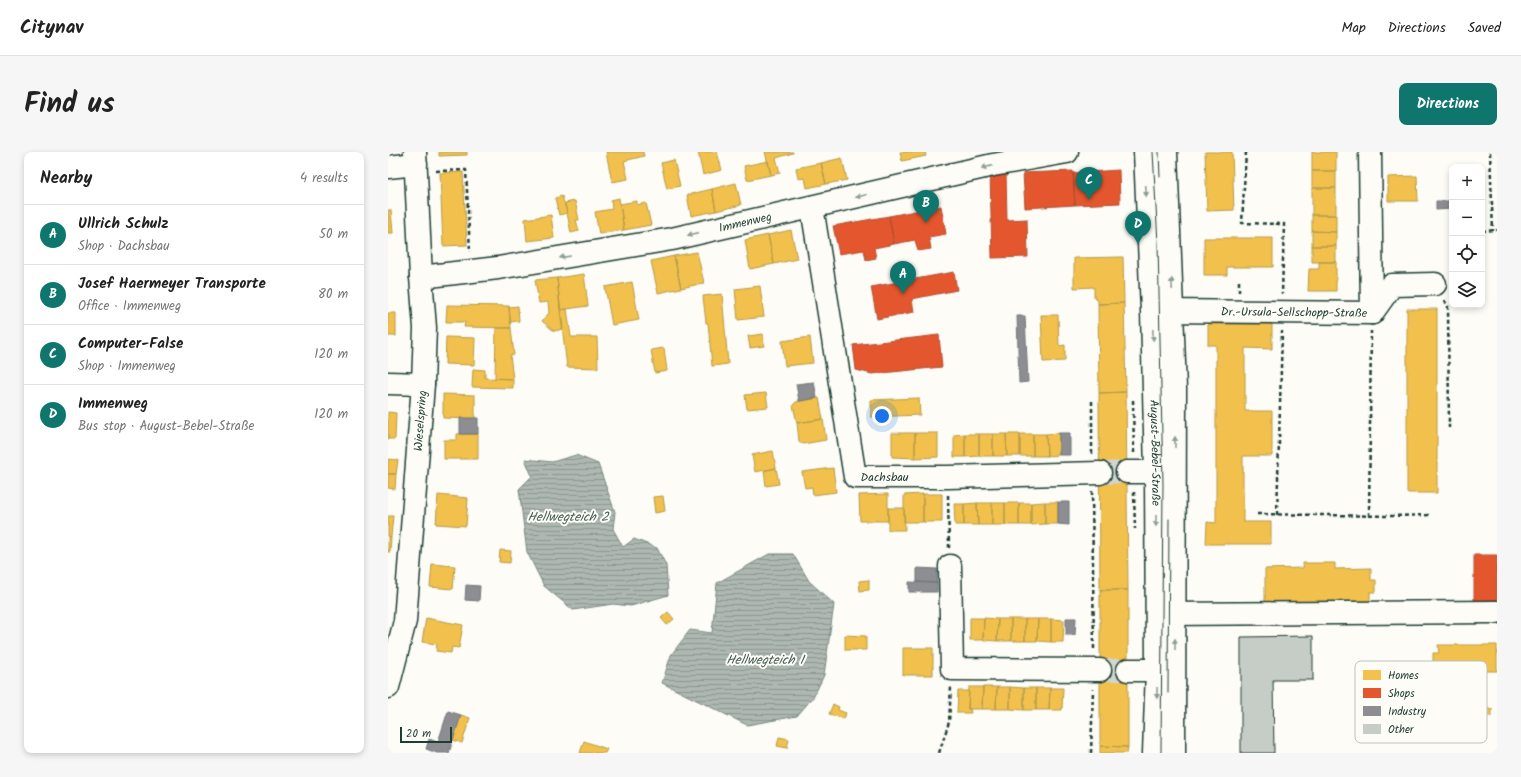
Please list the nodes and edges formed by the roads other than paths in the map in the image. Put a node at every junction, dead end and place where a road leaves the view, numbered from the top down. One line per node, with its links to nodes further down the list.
1 (1067, 152): 7 (street, Immenweg, one-way to 7)
2 (1145, 152): 10 (street, August-Bebel-Straße, one-way to 10)
3 (1166, 152): 10 (street, August-Bebel-Straße, one-way to 3)
4 (1370, 152): 11 (street, Dr.-Ursula-Sellschopp-Straße)
5 (416, 163): 6 (street); 8 (street, Wieselspring)
6 (388, 167)
7 (812, 207): 8 (street, Immenweg, one-way to 8); 16 (street, Dachsbau)
8 (421, 277): 13 (street, Wieselspring)
9 (1435, 284): 11 (street)
10 (1162, 311): 11 (street, Dr.-Ursula-Sellschopp-Straße); 15 (street, August-Bebel-Straße)
11 (1372, 313)
12 (388, 383): 13 (street)
13 (423, 384): 23 (street, Wieselspring)
14 (1130, 472): 15 (street)
15 (1166, 472): 19 (street, August-Bebel-Straße)
16 (1096, 473)
17 (950, 566): 20 (street)
18 (1497, 612): 19 (street)
19 (1166, 614): 22 (street, August-Bebel-Straße)
20 (1097, 670)
21 (1128, 670): 22 (street)
22 (1166, 670): 24 (street, August-Bebel-Straße, one-way to 24); 25 (street, August-Bebel-Straße)
23 (388, 687)
24 (1154, 753)
25 (1174, 753)

